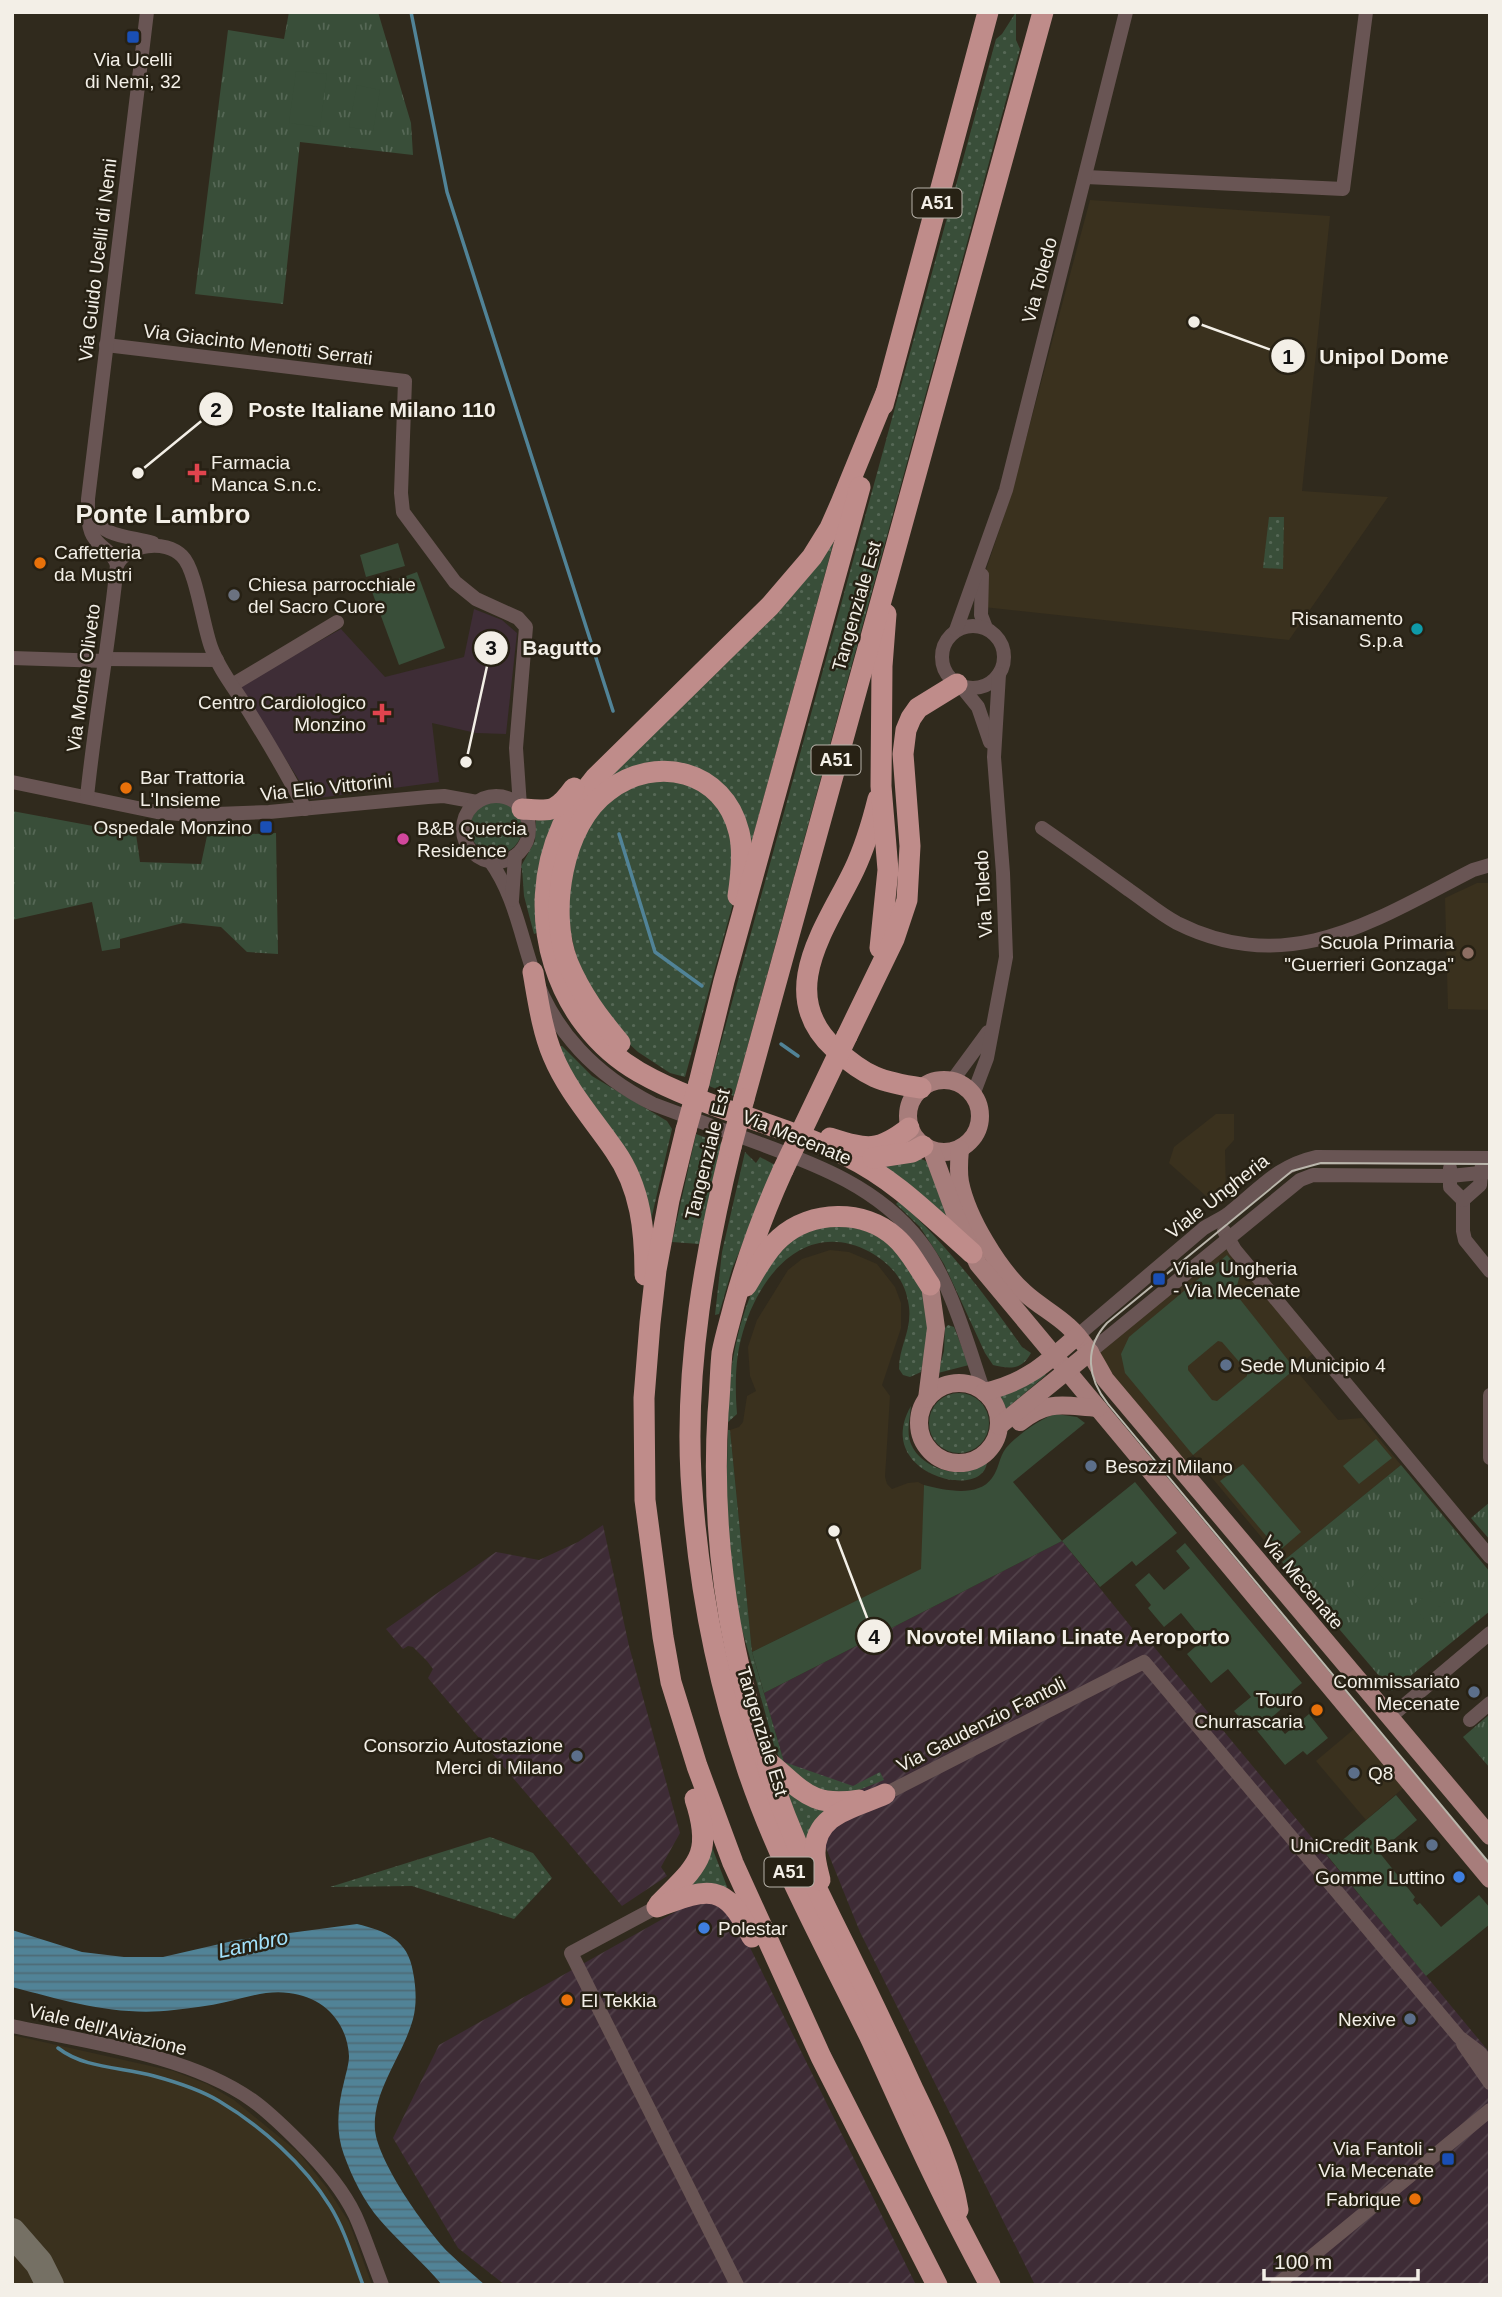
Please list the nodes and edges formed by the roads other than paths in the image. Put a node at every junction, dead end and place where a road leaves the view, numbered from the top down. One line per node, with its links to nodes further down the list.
1 (146, 12): 7 (street, Via Guido Ucelli di Nemi)
2 (988, 12): 8 (highway, Tangenziale Est / A51)
3 (1043, 12): 13 (highway, Tangenziale Est / A51)
4 (1126, 12): 6 (street, Via Toledo)
5 (1366, 12): 6 (street)
6 (1086, 177): 11 (street, Via Toledo)
7 (106, 345): 9 (street, Via Guido Ucelli di Nemi); 25 (street, Via Giacinto Menotti Serrati)
8 (886, 393): 23 (highway); 42 (highway, Tangenziale Est / A51)
9 (88, 512): 10 (street); 12 (street, Via Guido Ucelli di Nemi)
10 (166, 548): 12 (street); 19 (street)
11 (983, 556): 15 (street); 16 (street)
12 (117, 565): 18 (street, Via Monte Oliveto)
13 (888, 584): 27 (highway); 93 (highway, Tangenziale Est / A51, bridge)
14 (337, 622): 21 (street)
15 (986, 628): 16 (street); 20 (street)
16 (956, 630): 22 (street)
17 (12, 658): 18 (street)
18 (105, 660): 19 (street); 29 (street, Via Monte Oliveto)
19 (217, 660): 21 (street)
20 (999, 674): 22 (street); 24 (street)
21 (232, 685): 33 (street)
22 (959, 685): 24 (street); 40 (highway)
23 (685, 690): 32 (highway); 50 (highway)
24 (994, 757): 43 (street, Via Toledo)
25 (516, 777): 28 (street); 32 (street)
26 (12, 782): 29 (street, Via Elio Vittorini)
27 (881, 786): 40 (highway); 45 (highway)
28 (499, 796): 31 (street); 32 (street)
29 (87, 797): 33 (street, Via Elio Vittorini)
30 (437, 798): 31 (street, Via Elio Vittorini); 33 (street, Via Elio Vittorini); 34 (street)
31 (477, 802): 34 (street)
32 (521, 808): 36 (street)
33 (305, 809)
34 (464, 823): 37 (street)
35 (1042, 828): 38 (street)
36 (515, 856): 37 (street); 39 (street, Via Mecenate)
37 (490, 861): 39 (street, Via Mecenate)
38 (1490, 864)
39 (512, 900): 41 (street, Via Mecenate)
40 (877, 971): 63 (highway, bridge)
41 (533, 972): 57 (street, Via Mecenate); 68 (highway)
42 (724, 981): 47 (highway); 68 (highway, Tangenziale Est / A51, bridge)
43 (991, 1028): 44 (street); 46 (street, Via Toledo)
44 (953, 1081): 45 (main road); 46 (main road)
45 (921, 1088): 47 (main road)
46 (973, 1095): 49 (main road)
47 (909, 1128): 48 (main road)
48 (928, 1148): 49 (main road); 50 (highway); 60 (main road)
49 (960, 1149): 64 (main road, Via Mecenate)
50 (847, 1156): 60 (highway)
51 (1450, 1158): 52 (street, Viale Ungheria); 53 (street, Viale Ungheria); 55 (street)
52 (1307, 1159): 54 (street); 58 (street, Viale Ungheria)
53 (1486, 1165): 55 (street); 56 (street)
54 (1313, 1175): 55 (street); 59 (street, Viale Ungheria)
55 (1450, 1176): 56 (street)
56 (1463, 1200): 61 (street)
57 (886, 1207): 62 (street, Via Mecenate); 69 (street, Via Mecenate)
58 (1226, 1216): 59 (street); 64 (street, Viale Ungheria)
59 (1226, 1239): 65 (street, Viale Ungheria); 75 (street)
60 (972, 1253): 66 (main road)
61 (1490, 1271)
62 (930, 1285): 63 (highway); 71 (main road, Via Mecenate)
63 (736, 1299): 81 (highway)
64 (1077, 1336): 65 (main road, Via Mecenate); 66 (main road)
65 (1090, 1352): 67 (main road, Via Mecenate); 79 (main road, Via Mecenate)
66 (1054, 1356): 67 (main road); 69 (main road)
67 (1066, 1370): 72 (main road); 73 (main road, Via Mecenate)
68 (645, 1376): 77 (highway, Tangenziale Est / A51)
69 (985, 1392): 71 (main road); 73 (main road, Via Mecenate)
70 (1490, 1395): 74 (street)
71 (927, 1399): 73 (main road, Via Mecenate)
72 (1098, 1408): 73 (main road, Via Mecenate); 84 (main road)
73 (997, 1434)
74 (1490, 1458)
75 (1490, 1557)
76 (1490, 1633): 79 (street)
77 (671, 1682): 86 (highway); 89 (highway, Tangenziale Est / A51)
78 (1490, 1703): 80 (street)
79 (1389, 1718): 83 (main road, Via Mecenate)
80 (1471, 1720)
81 (765, 1760): 82 (highway); 85 (highway)
82 (885, 1794): 85 (highway); 88 (street, Via Gaudenzio Fantoli)
83 (1490, 1836)
84 (1490, 1879)
85 (822, 1900): 93 (highway)
86 (657, 1907): 89 (highway); 95 (street)
87 (12, 2026): 94 (street, Viale dell'Aviazione)
88 (1460, 2037): 90 (street, Via Gaudenzio Fantoli); 91 (street, Via Gaudenzio Fantoli)
89 (821, 2057): 96 (highway, Tangenziale Est / A51)
90 (1490, 2065)
91 (1490, 2083)
92 (1490, 2110): 98 (street)
93 (961, 2230): 97 (highway, Tangenziale Est / A51)
94 (382, 2285)
95 (737, 2285)
96 (937, 2285)
97 (990, 2285)
98 (1277, 2285)

